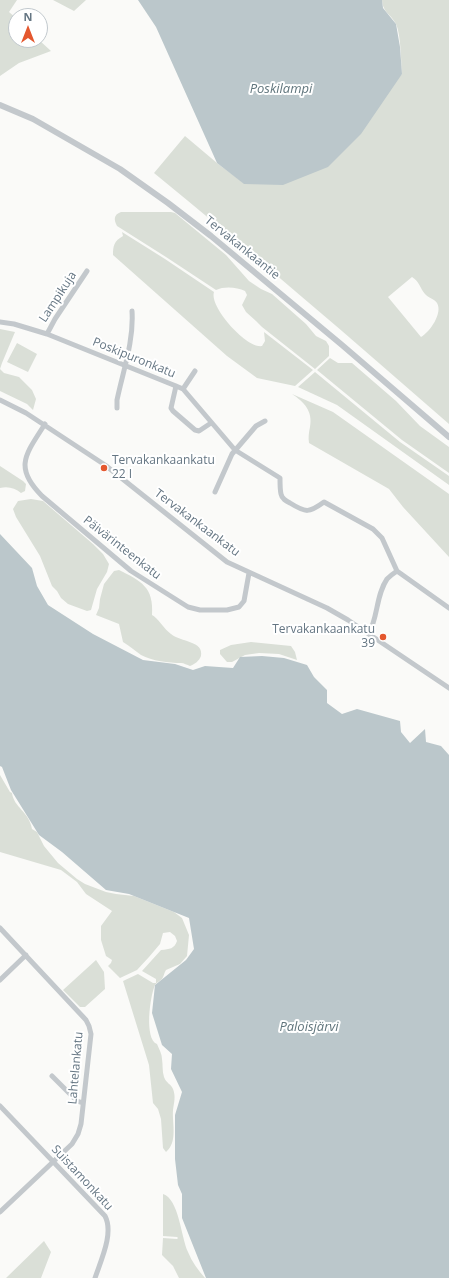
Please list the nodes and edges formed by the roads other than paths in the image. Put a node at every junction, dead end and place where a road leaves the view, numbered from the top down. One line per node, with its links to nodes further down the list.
1 (0, 105): 15 (street, Tervakankaantie)
2 (87, 271): 5 (street, Lampikuja)
3 (132, 311): 6 (street)
4 (0, 322): 5 (street, Poskipuronkatu)
5 (47, 334): 6 (street, Poskipuronkatu)
6 (125, 364): 8 (street, Poskipuronkatu); 11 (street)
7 (195, 372): 9 (street)
8 (176, 386): 9 (street, Poskipuronkatu); 13 (street)
9 (183, 389): 13 (street, Poskipuronkatu)
10 (0, 400): 14 (street, Tervakankaankatu)
11 (116, 408)
12 (264, 421): 16 (street)
13 (211, 422): 16 (street, Poskipuronkatu)
14 (45, 424): 19 (street, Tervakankaankatu); 19 (street, Päivärinteenkatu)
15 (449, 437)
16 (235, 450): 17 (street); 18 (street, Poskipuronkatu)
17 (215, 492)
18 (397, 571): 20 (street); 21 (street)
19 (249, 573): 21 (street, Tervakankaankatu)
20 (449, 608)
21 (369, 633): 22 (street, Tervakankaankatu)
22 (449, 688)
23 (0, 928): 24 (street, Lahtelankatu)
24 (26, 955): 25 (street); 27 (street, Lahtelankatu)
25 (0, 980)
26 (52, 1076): 27 (street)
27 (83, 1104): 29 (street, Lahtelankatu)
28 (0, 1106): 29 (street, Suistamonkatu)
29 (53, 1162): 30 (street, Lahtelankatu); 31 (street, Suistamonkatu)
30 (0, 1212)
31 (95, 1278)

